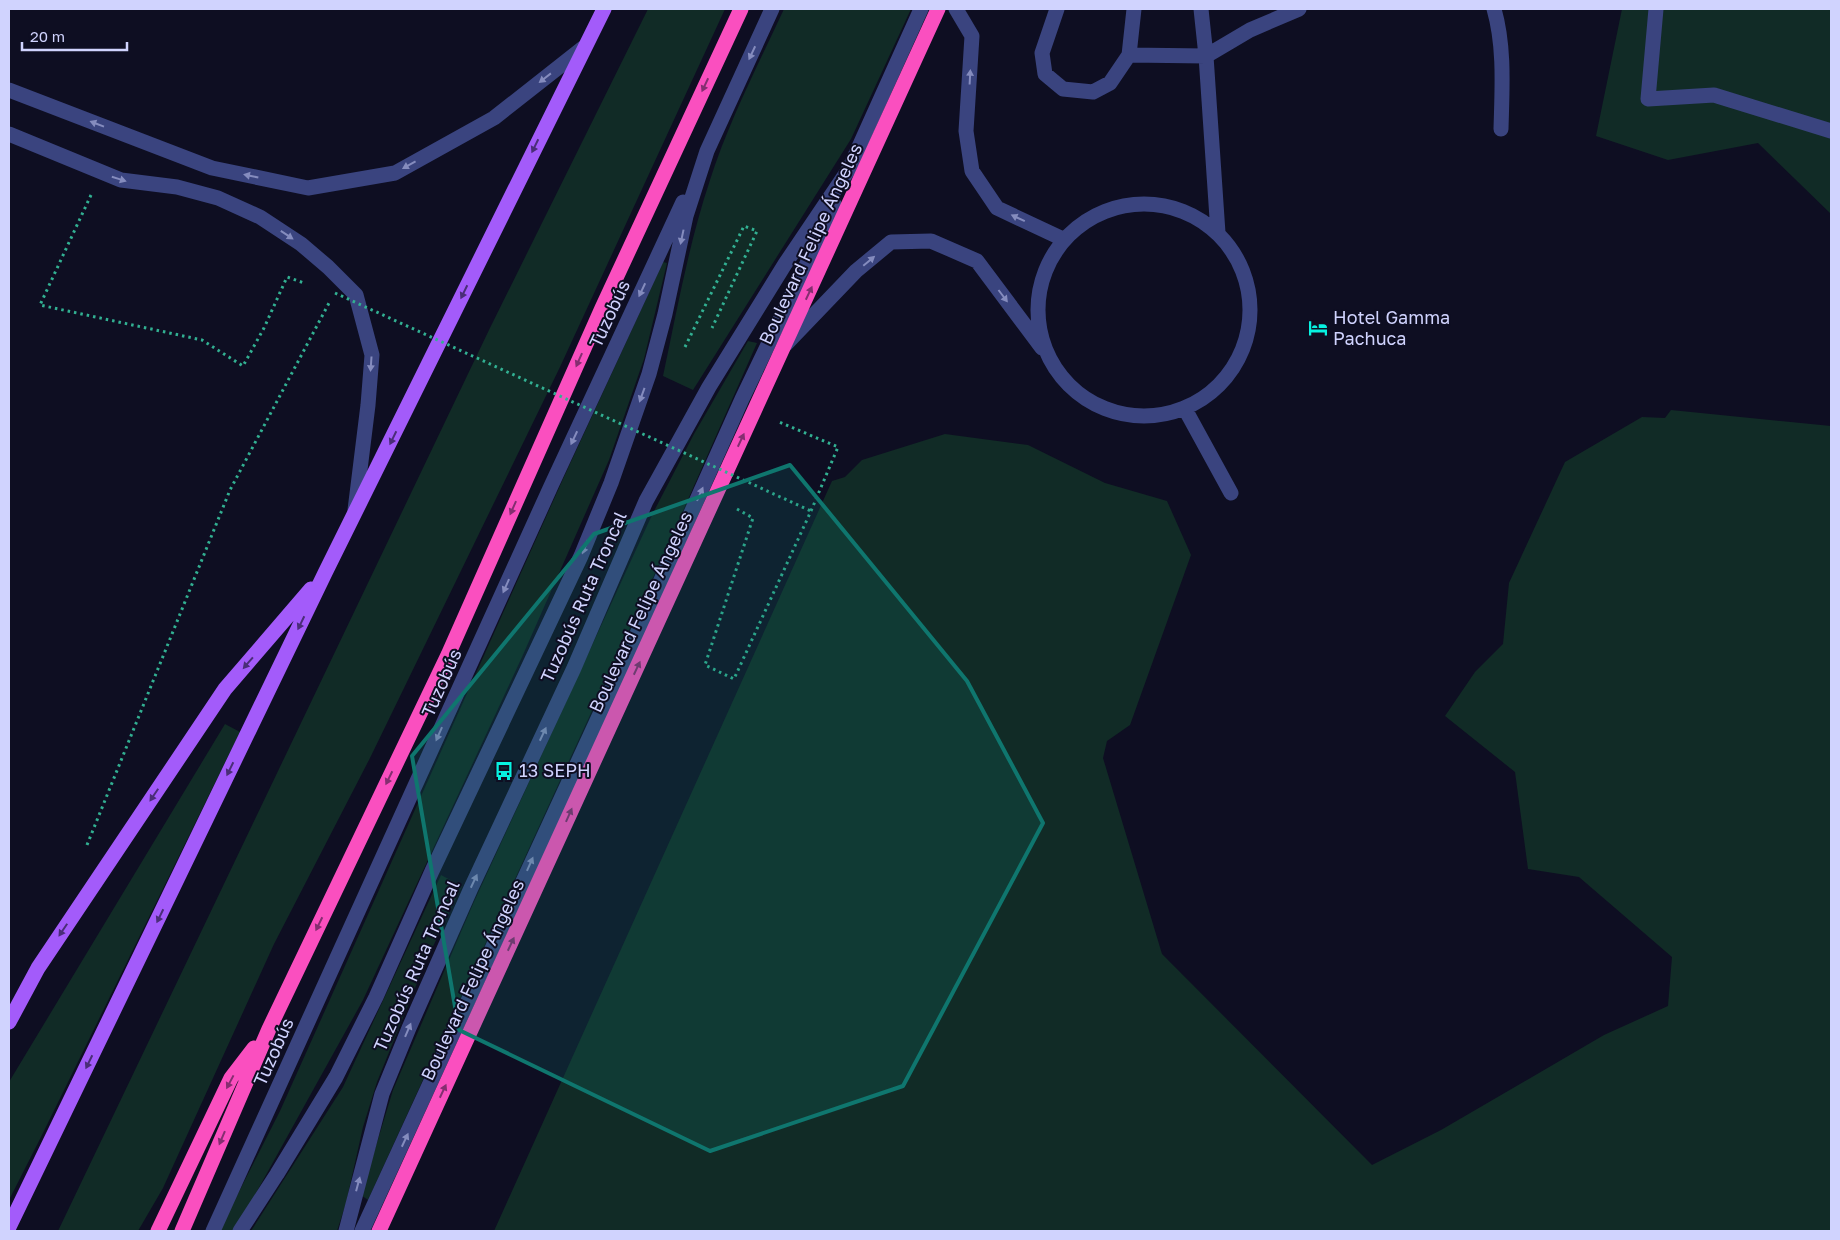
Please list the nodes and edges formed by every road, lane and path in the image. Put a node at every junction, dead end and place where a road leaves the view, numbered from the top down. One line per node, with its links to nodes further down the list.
1 (604, 9): 13 (main road)
2 (741, 9): 41 (highway, one-way to 41)
3 (772, 9): 20 (street, Tuzobús Ruta Troncal, one-way to 20)
4 (921, 9): 21 (street, Tuzobús Ruta Troncal)
5 (938, 9): 29 (highway, Boulevard Felipe Ángeles, one-way to 5)
6 (956, 9): 25 (street, one-way to 6)
7 (1057, 9): 14 (street)
8 (1134, 9): 14 (street)
9 (1201, 9): 15 (street)
10 (1299, 9): 15 (street)
11 (1494, 9): 17 (street)
12 (1656, 9): 18 (street)
13 (583, 48): 16 (street, one-way to 16); 36 (main road, one-way to 36)
14 (1129, 55): 15 (street)
15 (1206, 56): 24 (street)
16 (9, 90)
17 (1502, 130)
18 (1831, 131)
19 (9, 134): 22 (street)
20 (707, 151): 45 (street, Tuzobús, one-way to 45); 46 (street, Tuzobús Ruta Troncal, one-way to 46)
21 (849, 169): 47 (street, Tuzobús Ruta Troncal, one-way to 21); 48 (street, one-way to 21)
22 (101, 172): 26 (path); 36 (street, one-way to 36)
23 (757, 231): 31 (path)
24 (1218, 232): 25 (street); 32 (street)
25 (1063, 239): 30 (street)
26 (311, 285)
27 (327, 290): 28 (path)
28 (335, 293): 35 (path, bridge); 39 (path)
29 (785, 345): 30 (street, one-way to 30); 33 (highway, Boulevard Felipe Ángeles)
30 (1044, 351): 32 (street)
31 (681, 355)
32 (1185, 409): 34 (street)
33 (754, 412): 35 (path); 49 (highway, Boulevard Felipe Ángeles, one-way to 33)
34 (1231, 493)
35 (811, 511): 37 (path)
36 (354, 517): 38 (main road)
37 (753, 518)
38 (326, 573): 40 (main road, one-way to 40); 42 (main road, one-way to 42)
39 (86, 848)
40 (9, 1022)
41 (269, 1029): 43 (highway, one-way to 43); 44 (highway, one-way to 44)
42 (9, 1227)
43 (158, 1231)
44 (182, 1231)
45 (213, 1231)
46 (240, 1231)
47 (346, 1231)
48 (362, 1231)
49 (379, 1231)

